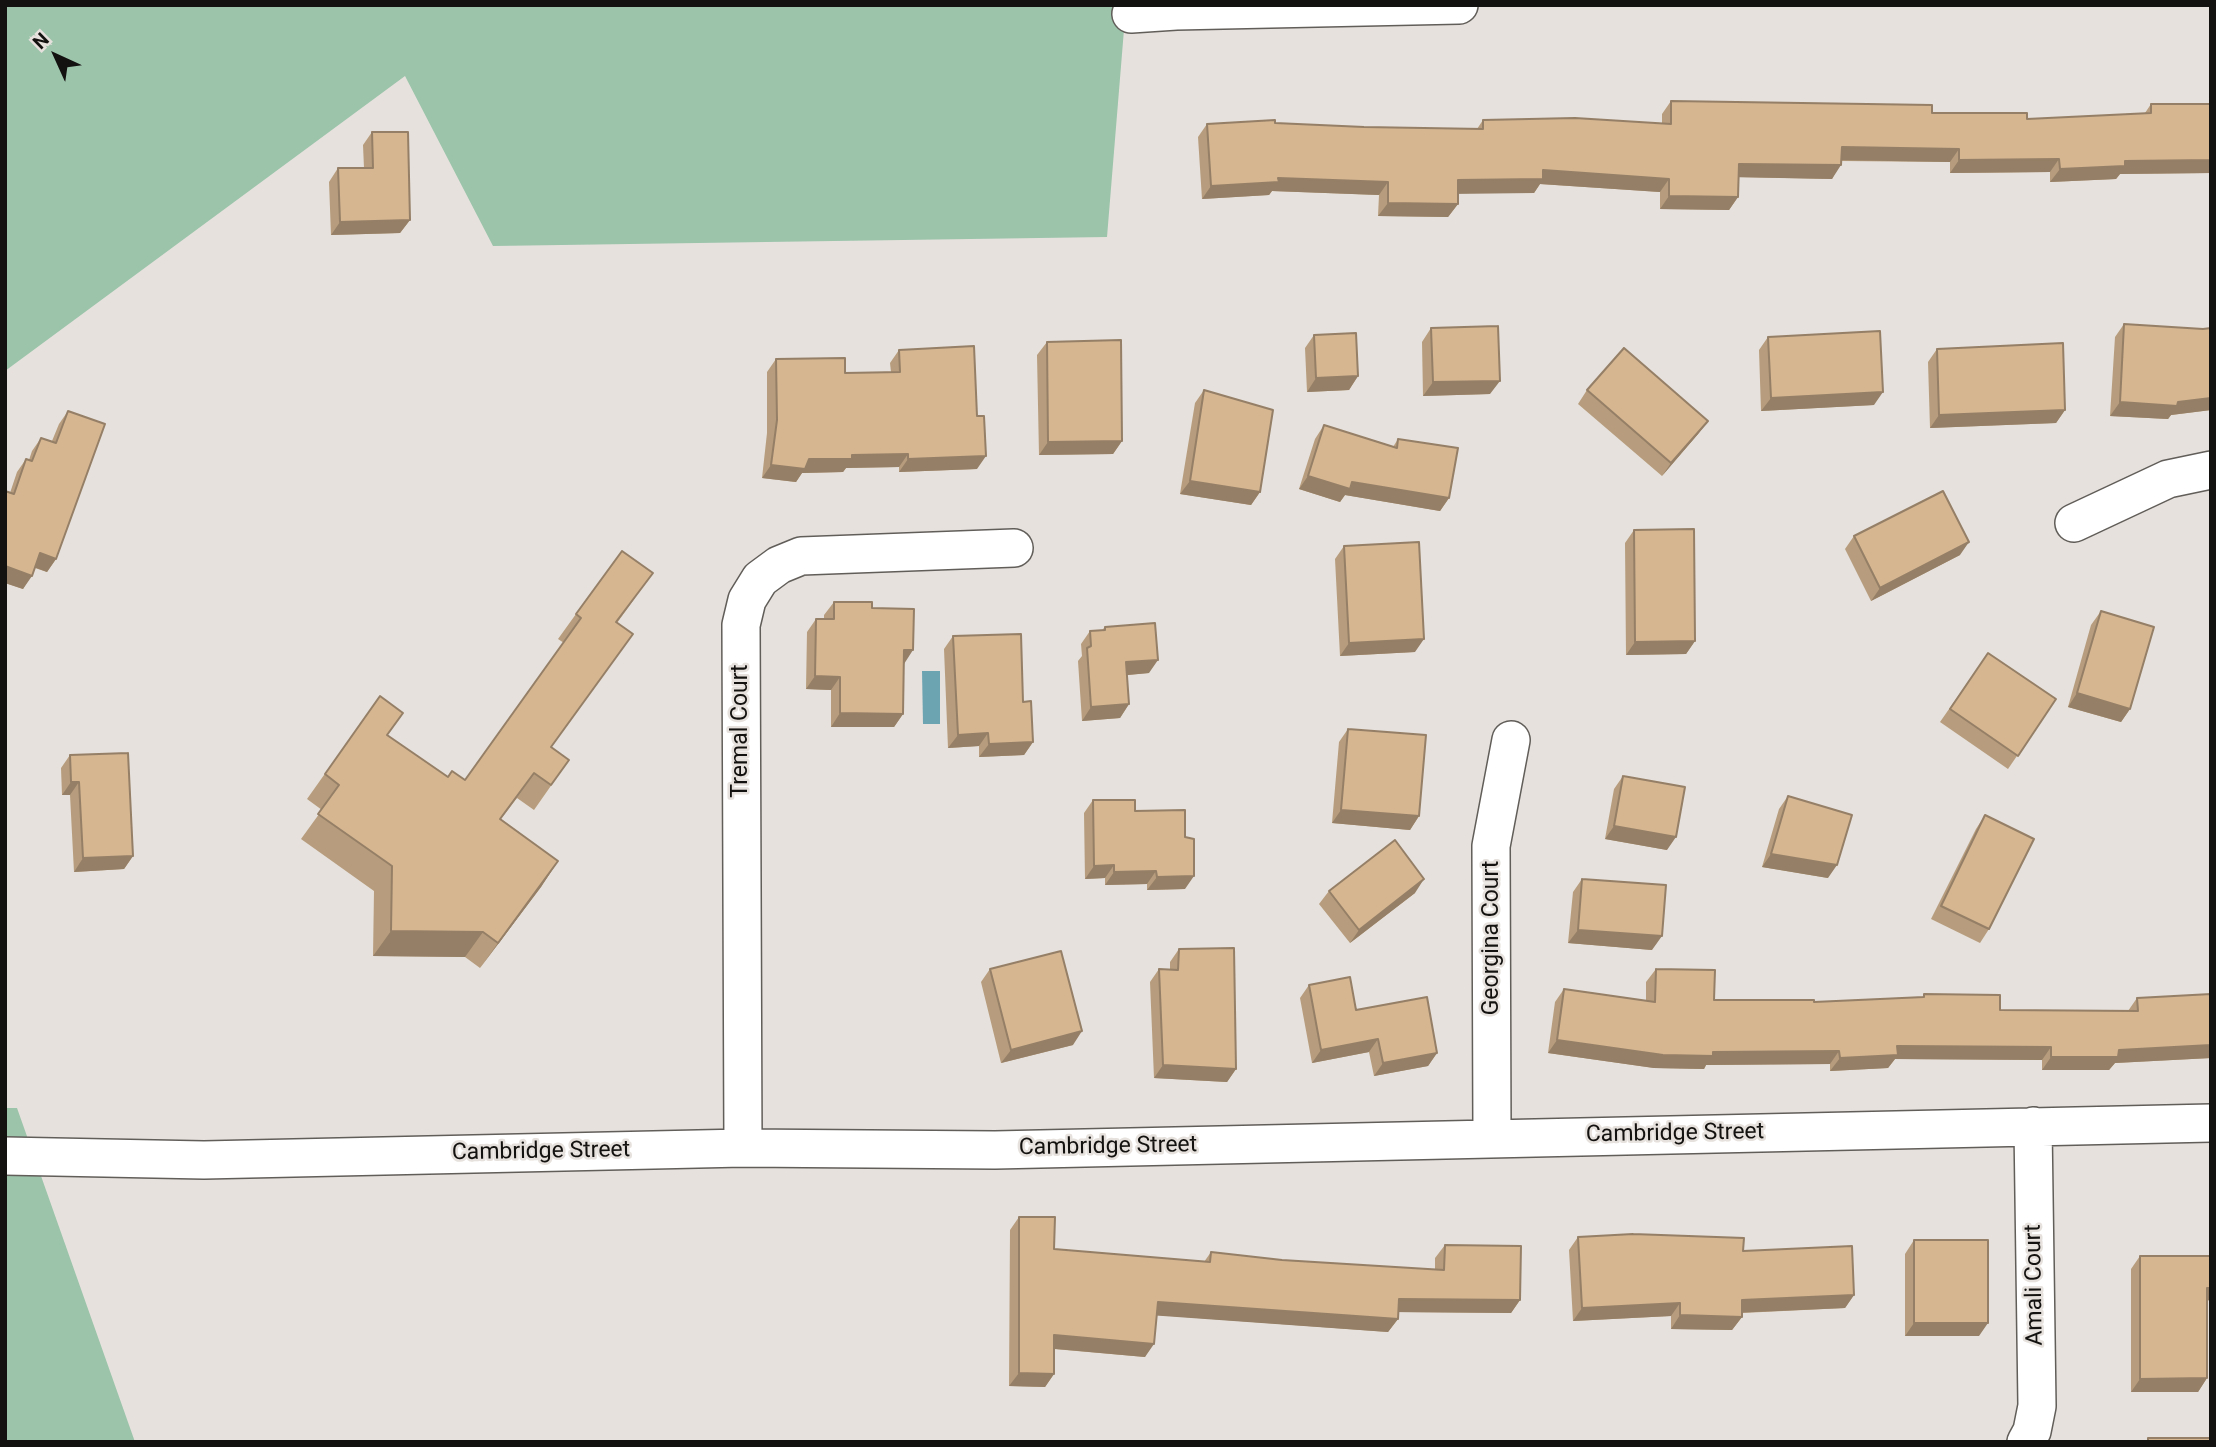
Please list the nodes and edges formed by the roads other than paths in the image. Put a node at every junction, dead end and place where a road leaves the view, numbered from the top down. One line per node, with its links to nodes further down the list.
1 (1459, 5): 2 (street)
2 (1131, 14)
3 (2211, 470): 4 (street)
4 (2074, 523)
5 (1014, 548): 10 (street, Tremal Court)
6 (1511, 740): 9 (street, Georgina Court)
7 (2211, 1123): 8 (street, Cambridge Street)
8 (2033, 1126): 9 (street, Cambridge Street); 12 (street, Amali Court)
9 (1492, 1138): 10 (street, Cambridge Street)
10 (743, 1147): 11 (street, Cambridge Street)
11 (5, 1156)
12 (2026, 1442)

